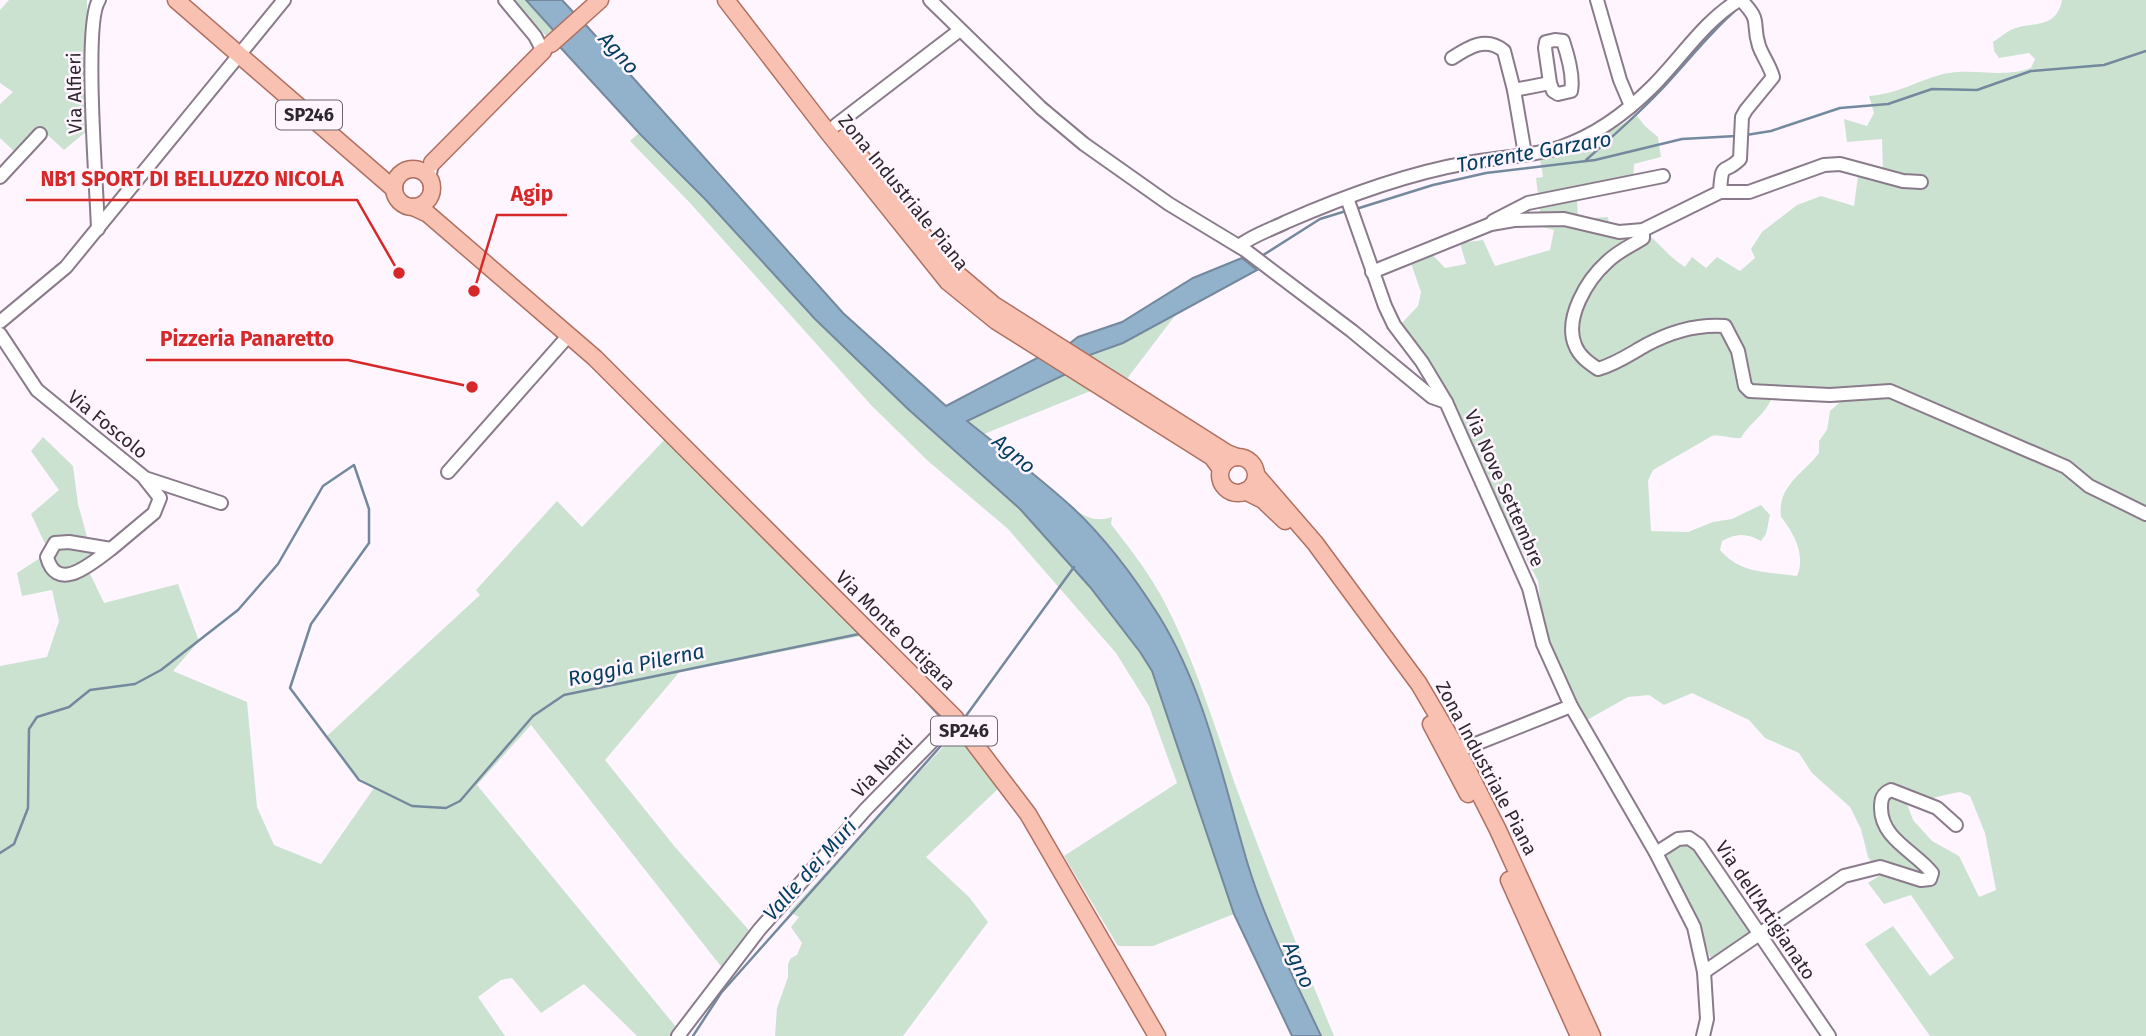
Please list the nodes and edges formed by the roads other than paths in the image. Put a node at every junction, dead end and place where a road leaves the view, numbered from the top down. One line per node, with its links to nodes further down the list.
1 (99, 0): 30 (street, Via Alfieri)
2 (176, 0): 13 (main road, SP246)
3 (284, 0): 13 (street)
4 (505, 0): 12 (street)
5 (726, 0): 37 (main road, Zona Industriale Piana)
6 (740, 0): 18 (main road, Zona Industriale Piana)
7 (930, 0): 11 (street, Via Nove Settembre)
8 (1597, 0): 17 (street)
9 (1740, 0): 17 (street); 26 (street)
10 (596, 4): 12 (main road)
11 (960, 30): 18 (street); 32 (street, Via Nove Settembre)
12 (547, 48): 21 (main road)
13 (239, 55): 25 (main road, Via Monte Ortigara / SP246); 30 (street)
14 (1452, 58): 16 (street)
15 (1550, 83): 16 (street)
16 (1512, 84): 20 (street)
17 (1631, 106): 20 (street)
18 (836, 125): 37 (main road, Zona Industriale Piana)
19 (40, 134): 23 (street)
20 (1525, 154): 27 (street)
21 (426, 171): 25 (main road); 28 (main road)
22 (1663, 176): 29 (street)
23 (0, 177)
24 (1921, 182): 26 (street)
25 (396, 183): 28 (main road, Via Monte Ortigara / SP246)
26 (1720, 192): 31 (street)
27 (1347, 198): 32 (street); 33 (street)
28 (423, 207): 36 (main road, Via Monte Ortigara / SP246)
29 (1491, 224): 31 (street); 33 (street)
30 (99, 229): 34 (street)
31 (1643, 230): 46 (street)
32 (1242, 248): 38 (street, Via Nove Settembre)
33 (1372, 272): 38 (street)
34 (0, 322)
35 (0, 334): 43 (street, Via Foscolo)
36 (569, 335): 41 (street); 49 (main road, Via Monte Ortigara / SP246)
37 (1070, 359): 39 (main road, Zona Industriale Piana); 40 (main road, Zona Industriale Piana)
38 (1446, 402): 48 (street, Via Nove Settembre)
39 (1237, 457): 40 (main road); 42 (main road)
40 (1221, 469): 44 (main road)
41 (447, 472)
42 (1256, 475): 44 (main road); 50 (main road, Zona Industriale Piana)
43 (145, 478): 45 (street, Via Foscolo); 47 (street)
44 (1245, 491): 57 (main road, Zona Industriale Piana)
45 (221, 503)
46 (2146, 514)
47 (111, 549): 47 (street)
48 (1571, 706): 50 (street); 52 (street, Via Nove Settembre)
49 (955, 718): 55 (street, Via Nanti); 56 (main road, Via Monte Ortigara / SP246)
50 (1458, 751): 58 (main road, Zona Industriale Piana)
51 (1956, 825): 53 (street)
52 (1656, 853): 53 (street, Via dell'Artigianato); 54 (street, Via Nove Settembre)
53 (1759, 934): 54 (street); 60 (street, Via dell'Artigianato)
54 (1704, 972): 59 (street, Via Nove Settembre)
55 (678, 1036)
56 (1157, 1036)
57 (1579, 1036)
58 (1592, 1036)
59 (1703, 1036)
60 (1829, 1036)

